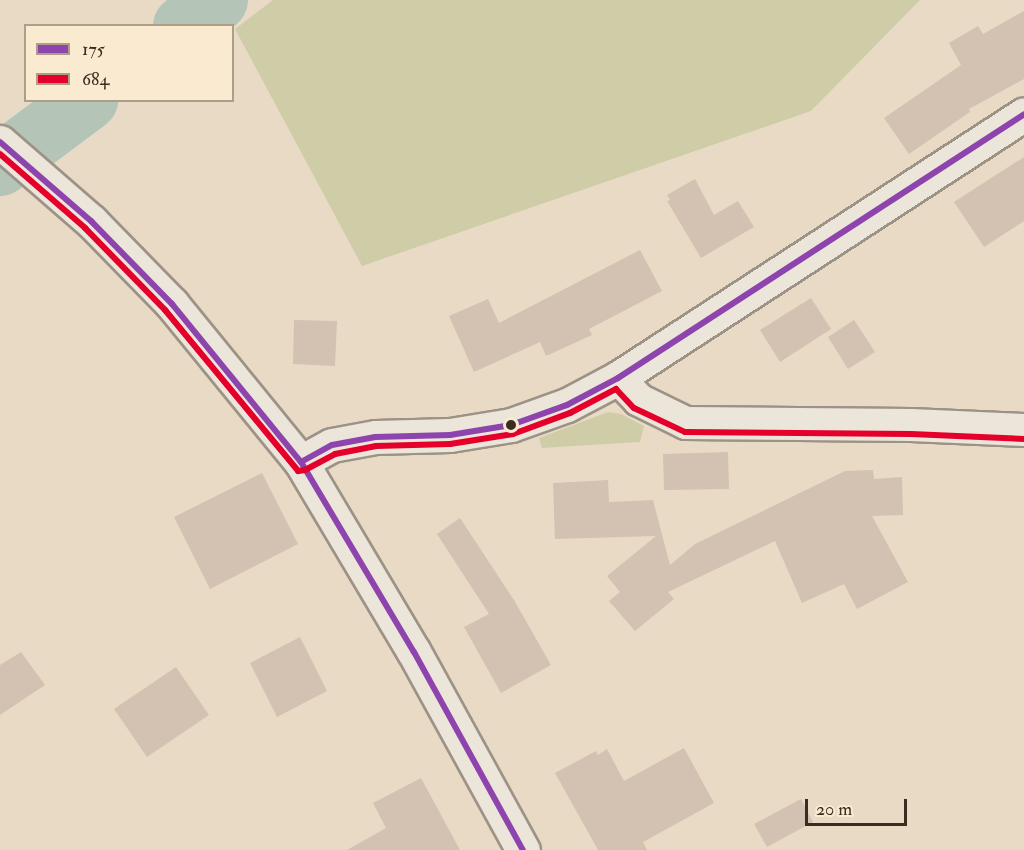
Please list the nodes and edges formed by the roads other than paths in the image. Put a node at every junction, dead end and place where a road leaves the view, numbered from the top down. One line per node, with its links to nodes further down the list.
1 (1024, 114): 3 (street)
2 (0, 142): 5 (street)
3 (618, 378): 4 (street); 5 (street)
4 (1024, 430)
5 (301, 462): 6 (street)
6 (523, 850)

